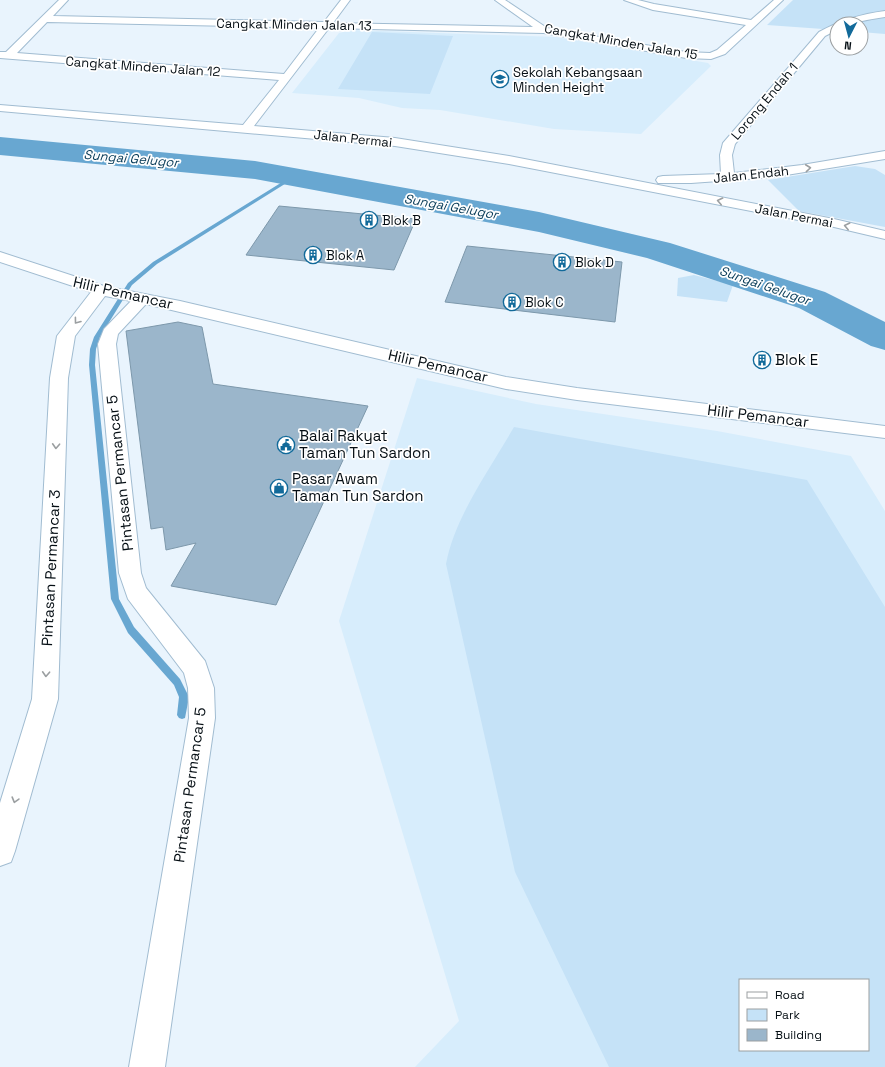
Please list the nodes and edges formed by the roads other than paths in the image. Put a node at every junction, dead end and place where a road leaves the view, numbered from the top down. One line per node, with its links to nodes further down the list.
1 (64, 0): 8 (street)
2 (346, 0): 10 (street)
3 (499, 0): 11 (street, Cangkat Minden Jalan 15)
4 (628, 0): 9 (street)
5 (779, 0): 9 (street, Cangkat Minden Jalan 15)
6 (885, 14): 7 (street)
7 (869, 16)
8 (45, 19): 10 (street, Cangkat Minden Jalan 13); 13 (street)
9 (754, 23): 11 (street, Cangkat Minden Jalan 15)
10 (327, 25): 11 (street, Cangkat Minden Jalan 13); 14 (street)
11 (544, 30)
12 (829, 30): 20 (street, Lorong Endah 1)
13 (4, 55): 14 (street, Cangkat Minden Jalan 12)
14 (286, 77): 16 (street)
15 (0, 108): 16 (street, Jalan Permai)
16 (247, 128): 22 (street, Jalan Permai)
17 (885, 155): 18 (street, Jalan Endah)
18 (860, 160): 19 (street); 20 (street, Jalan Endah, one-way to 18)
19 (885, 166)
20 (728, 177): 21 (street, Jalan Endah)
21 (699, 179): 22 (street, Jalan Endah); 23 (street)
22 (616, 181): 23 (street, Jalan Permai)
23 (703, 197): 24 (street, Jalan Permai, one-way to 23)
24 (885, 235)
25 (0, 257): 26 (street, Hilir Pemancar)
26 (123, 294): 27 (street, Hilir Pemancar); 28 (street, Pintasan Permancar 3, one-way to 28); 29 (street, Pintasan Permancar 5)
27 (885, 432)
28 (0, 851)
29 (147, 1067)

